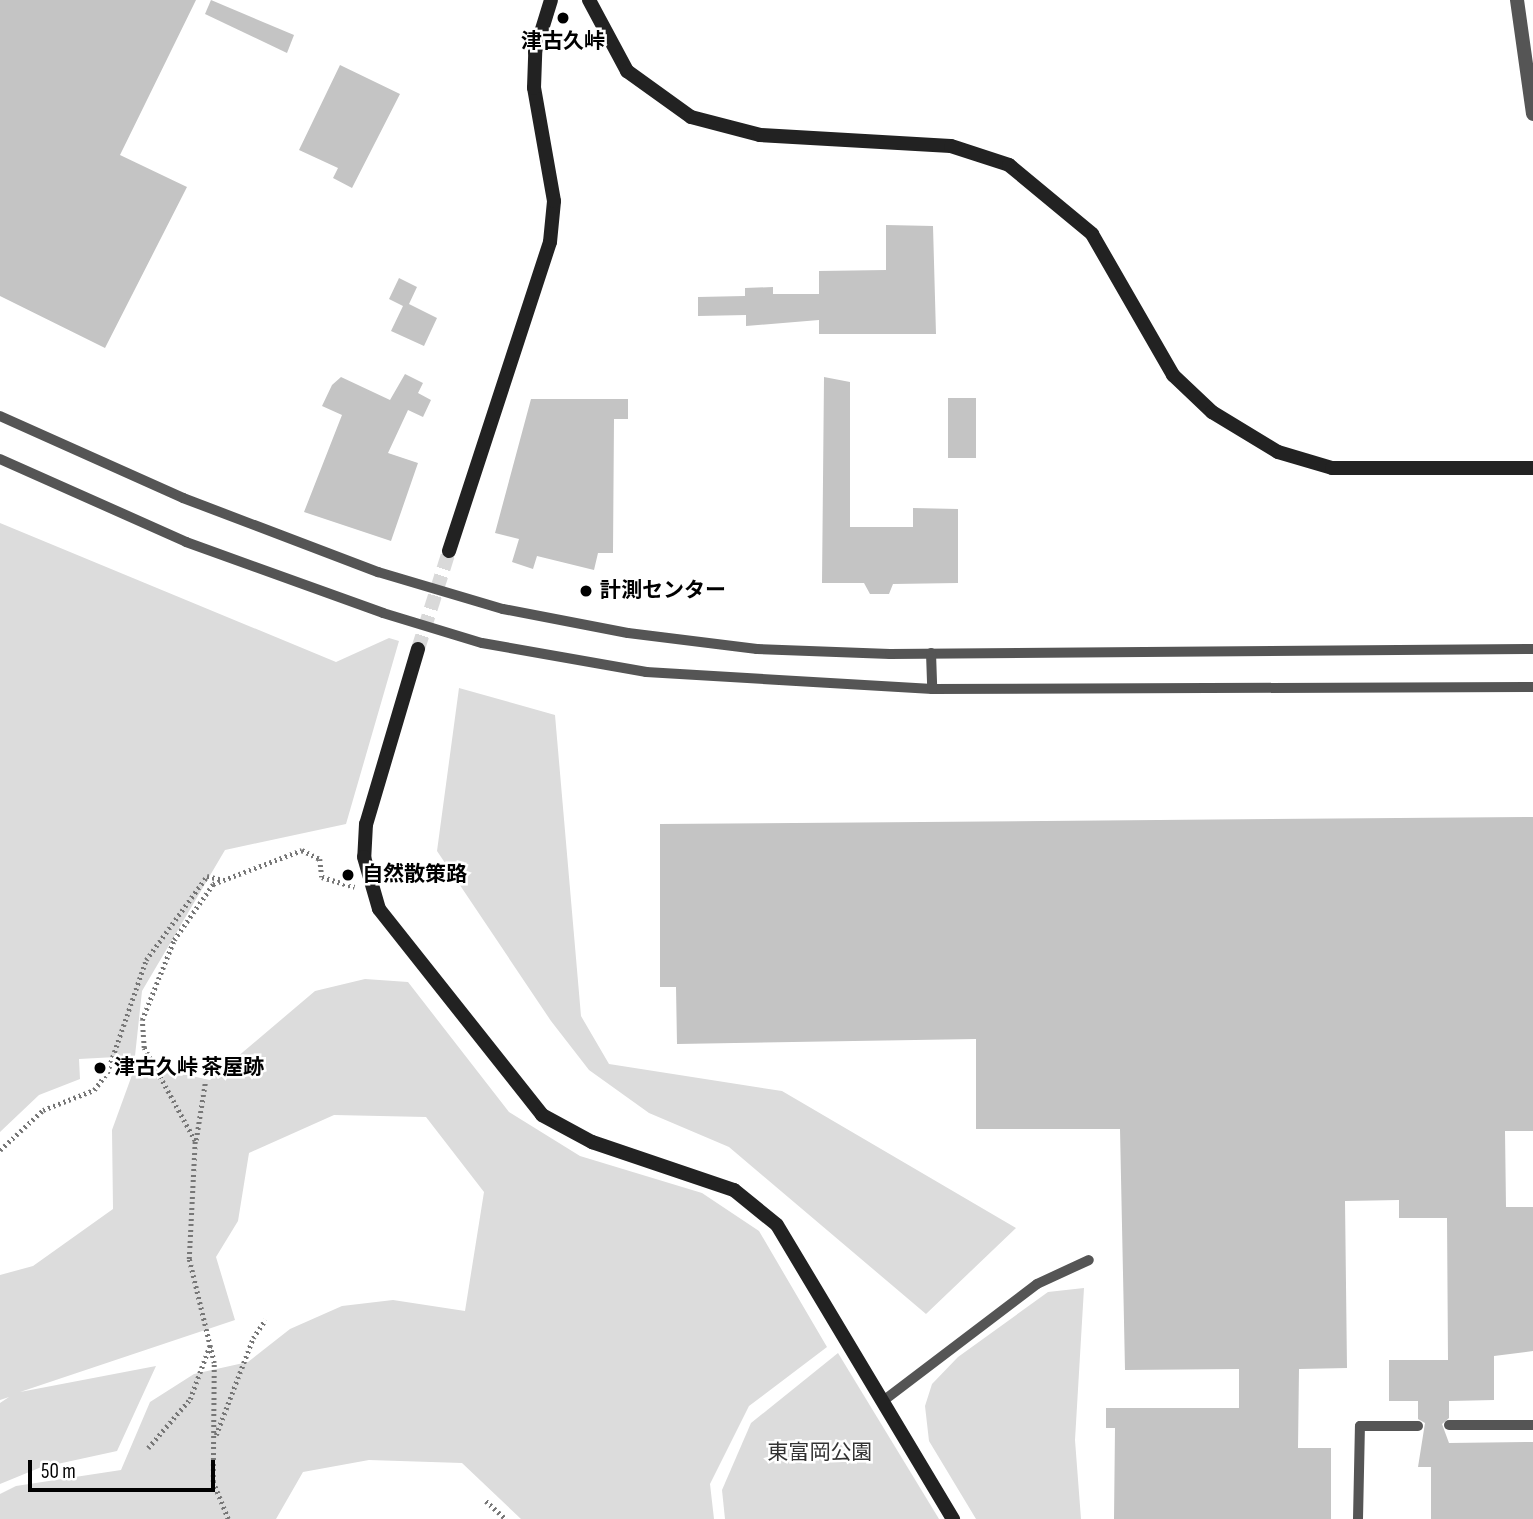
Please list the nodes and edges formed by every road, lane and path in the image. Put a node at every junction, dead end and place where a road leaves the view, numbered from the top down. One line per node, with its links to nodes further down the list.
1 (551, 0): 8 (street)
2 (589, 0): 7 (street)
3 (1517, 0): 4 (street)
4 (1533, 114)
5 (0, 416): 11 (lane)
6 (0, 459): 13 (lane)
7 (1533, 468)
8 (449, 551)
9 (418, 649): 15 (street)
10 (1533, 649): 11 (lane)
11 (931, 653): 13 (lane)
12 (1533, 687): 13 (lane)
13 (932, 689)
14 (224, 880): 15 (path); 17 (path); 18 (path)
15 (369, 886): 22 (street)
16 (205, 1083): 17 (path)
17 (195, 1141): 21 (path)
18 (0, 1150)
19 (1089, 1260): 22 (lane)
20 (265, 1320): 26 (path)
21 (210, 1344): 26 (path); 27 (path)
22 (883, 1401): 31 (street)
23 (1533, 1424): 25 (lane)
24 (1418, 1426): 32 (lane)
25 (1449, 1426)
26 (214, 1439): 29 (path)
27 (148, 1448)
28 (486, 1502): 30 (path)
29 (228, 1519)
30 (506, 1519)
31 (953, 1519)
32 (1358, 1519)

